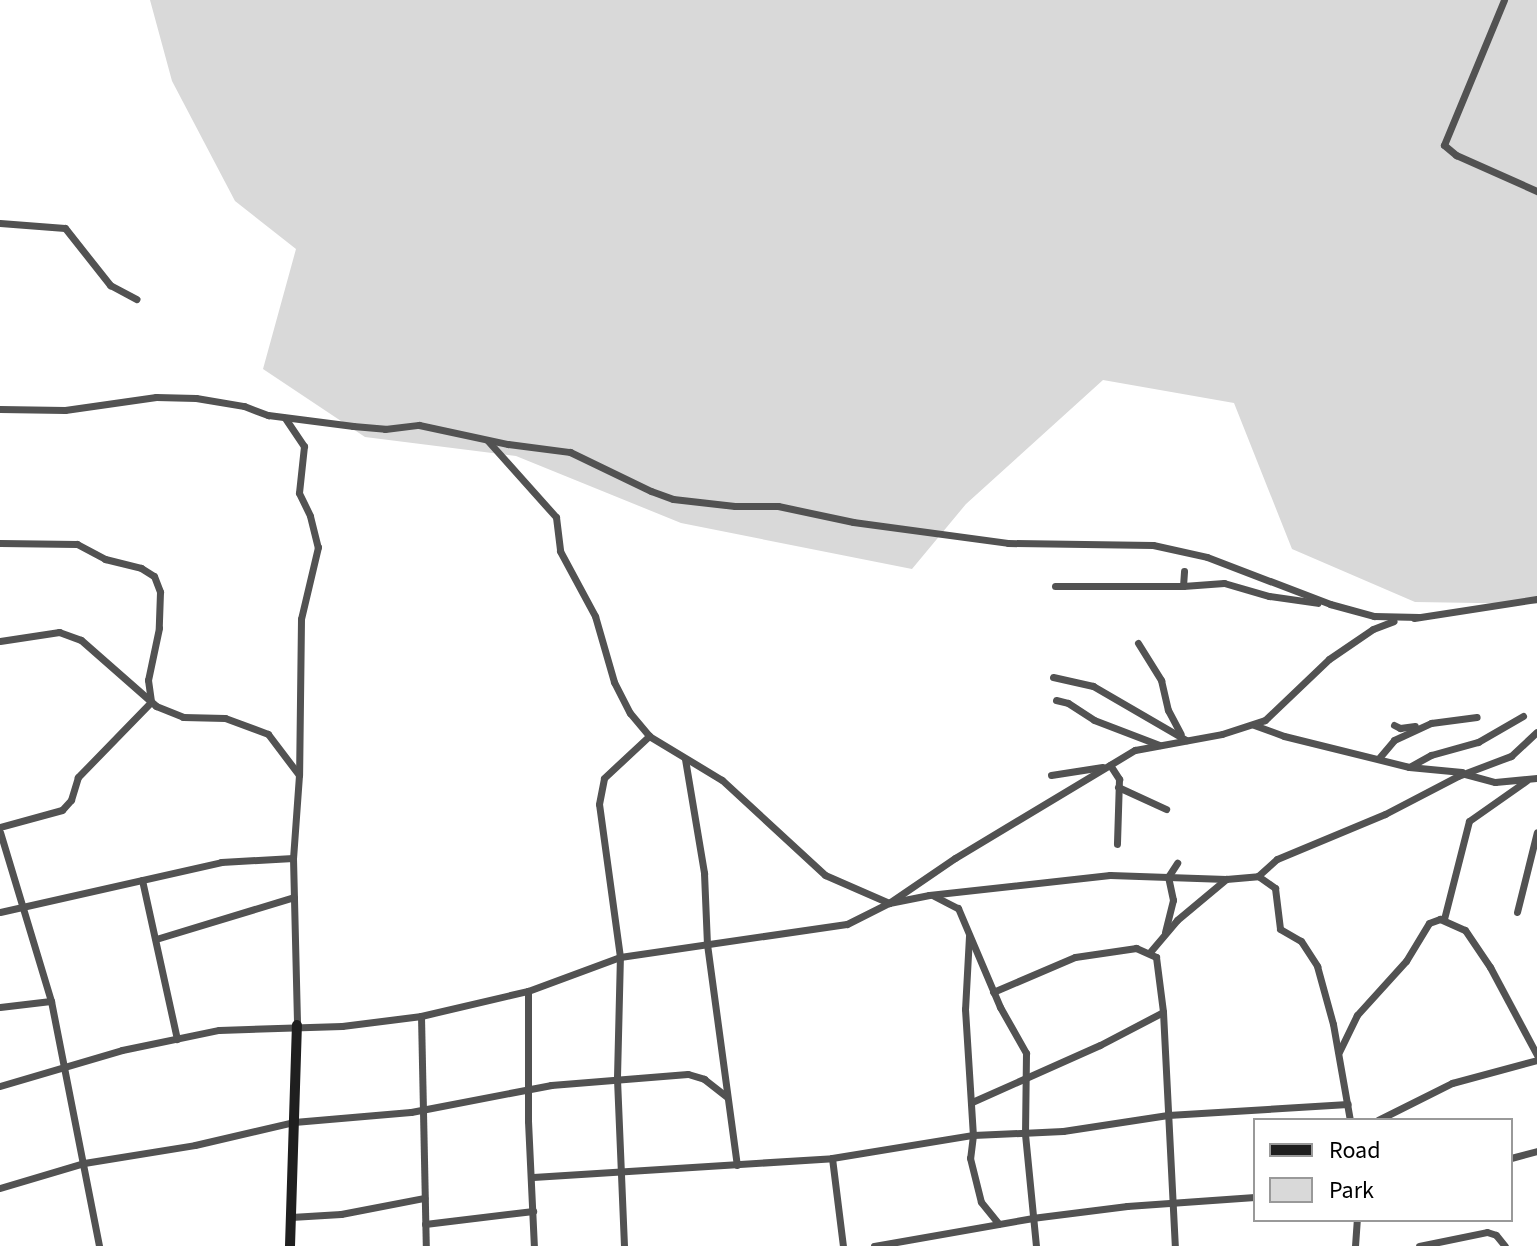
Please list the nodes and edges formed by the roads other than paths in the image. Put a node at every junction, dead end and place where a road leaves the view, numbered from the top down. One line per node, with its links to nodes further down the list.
1 (1504, 0): 2 (street)
2 (1537, 191)
3 (0, 223): 4 (street)
4 (136, 299)
5 (0, 409): 6 (street)
6 (285, 418): 7 (street); 34 (street)
7 (486, 440): 13 (street); 26 (street)
8 (0, 543): 19 (street)
9 (1184, 571): 11 (street)
10 (1055, 586): 11 (street)
11 (1183, 586): 13 (street)
12 (1537, 599): 14 (street)
13 (1330, 604): 14 (street)
14 (1419, 617): 23 (street)
15 (0, 641): 19 (street)
16 (1138, 643): 27 (street)
17 (1053, 677): 27 (street)
18 (1056, 700): 28 (street)
19 (151, 702): 34 (street); 40 (street)
20 (1523, 716): 32 (street)
21 (1477, 717): 22 (street)
22 (1431, 723): 24 (street); 29 (street)
23 (1254, 725): 27 (street); 29 (street)
24 (1394, 725)
25 (1537, 732): 33 (street)
26 (649, 736): 30 (street); 61 (street)
27 (1184, 738): 28 (street)
28 (1159, 745): 31 (street)
29 (1379, 758): 32 (street)
30 (685, 759): 51 (street); 59 (street)
31 (1109, 765): 35 (street); 38 (street); 51 (street)
32 (1409, 767): 33 (street)
33 (1466, 773): 37 (street); 45 (street)
34 (299, 775): 43 (street)
35 (1051, 775)
36 (1537, 778): 37 (street)
37 (1526, 781): 55 (street)
38 (1118, 787): 39 (street); 42 (street)
39 (1166, 809)
40 (0, 829): 52 (street)
41 (1537, 832): 54 (street)
42 (1117, 844)
43 (293, 858): 48 (street); 50 (street)
44 (1177, 863): 46 (street)
45 (1258, 876): 47 (street); 70 (street)
46 (1168, 877): 47 (street); 49 (street); 57 (street)
47 (1226, 879): 57 (street)
48 (142, 880): 52 (street); 58 (street)
49 (929, 895): 51 (street); 56 (street)
50 (294, 897): 58 (street); 68 (street)
51 (889, 903): 59 (street)
52 (26, 907): 53 (street); 64 (street)
53 (0, 912)
54 (1517, 912)
55 (1444, 919): 70 (street); 71 (street)
56 (969, 934): 63 (street); 78 (street)
57 (1164, 936): 60 (street)
58 (156, 939): 69 (street)
59 (707, 944): 61 (street); 77 (street)
60 (1150, 952): 63 (street); 66 (street)
61 (620, 957): 62 (street); 73 (street)
62 (528, 991): 67 (street); 76 (street)
63 (993, 992): 74 (street)
64 (51, 1001): 65 (street); 72 (street)
65 (0, 1007)
66 (1163, 1012): 74 (street); 81 (street)
67 (421, 1016): 68 (street); 80 (street)
68 (297, 1025): 69 (street); 84 (street)
69 (177, 1039): 72 (street)
70 (1339, 1052): 79 (street)
71 (1537, 1058): 83 (street)
72 (65, 1065): 75 (street); 90 (street)
73 (617, 1077): 76 (street); 77 (street); 92 (street)
74 (1025, 1078): 78 (street); 85 (street)
75 (0, 1086)
76 (528, 1090): 80 (street); 93 (street)
77 (726, 1096): 91 (street)
78 (972, 1102): 86 (street)
79 (1348, 1104): 81 (street); 82 (street)
80 (424, 1109): 84 (street); 96 (street)
81 (1168, 1115): 85 (street); 97 (street)
82 (1350, 1118)
83 (1382, 1118)
84 (294, 1122): 90 (street); 99 (street)
85 (1025, 1134): 86 (street); 100 (street)
86 (973, 1135): 89 (street); 103 (street)
87 (1537, 1151): 88 (street)
88 (1513, 1157)
89 (832, 1158): 91 (street); 109 (street)
90 (84, 1163): 94 (street); 104 (street)
91 (737, 1165): 92 (street)
92 (621, 1171): 93 (street); 108 (street)
93 (533, 1177): 98 (street)
94 (0, 1188)
95 (1253, 1197): 97 (street)
96 (424, 1198): 99 (street); 102 (street)
97 (1173, 1202): 100 (street); 112 (street)
98 (533, 1211): 102 (street); 107 (street)
99 (291, 1217): 105 (street)
100 (1032, 1218): 103 (street); 111 (street)
101 (1357, 1222): 113 (street)
102 (425, 1224): 106 (street)
103 (999, 1224): 110 (street)
104 (99, 1246)
105 (290, 1246)
106 (426, 1246)
107 (534, 1246)
108 (624, 1246)
109 (843, 1246)
110 (874, 1246)
111 (1036, 1246)
112 (1175, 1246)
113 (1355, 1246)
114 (1419, 1246): 115 (street)
115 (1505, 1246)

